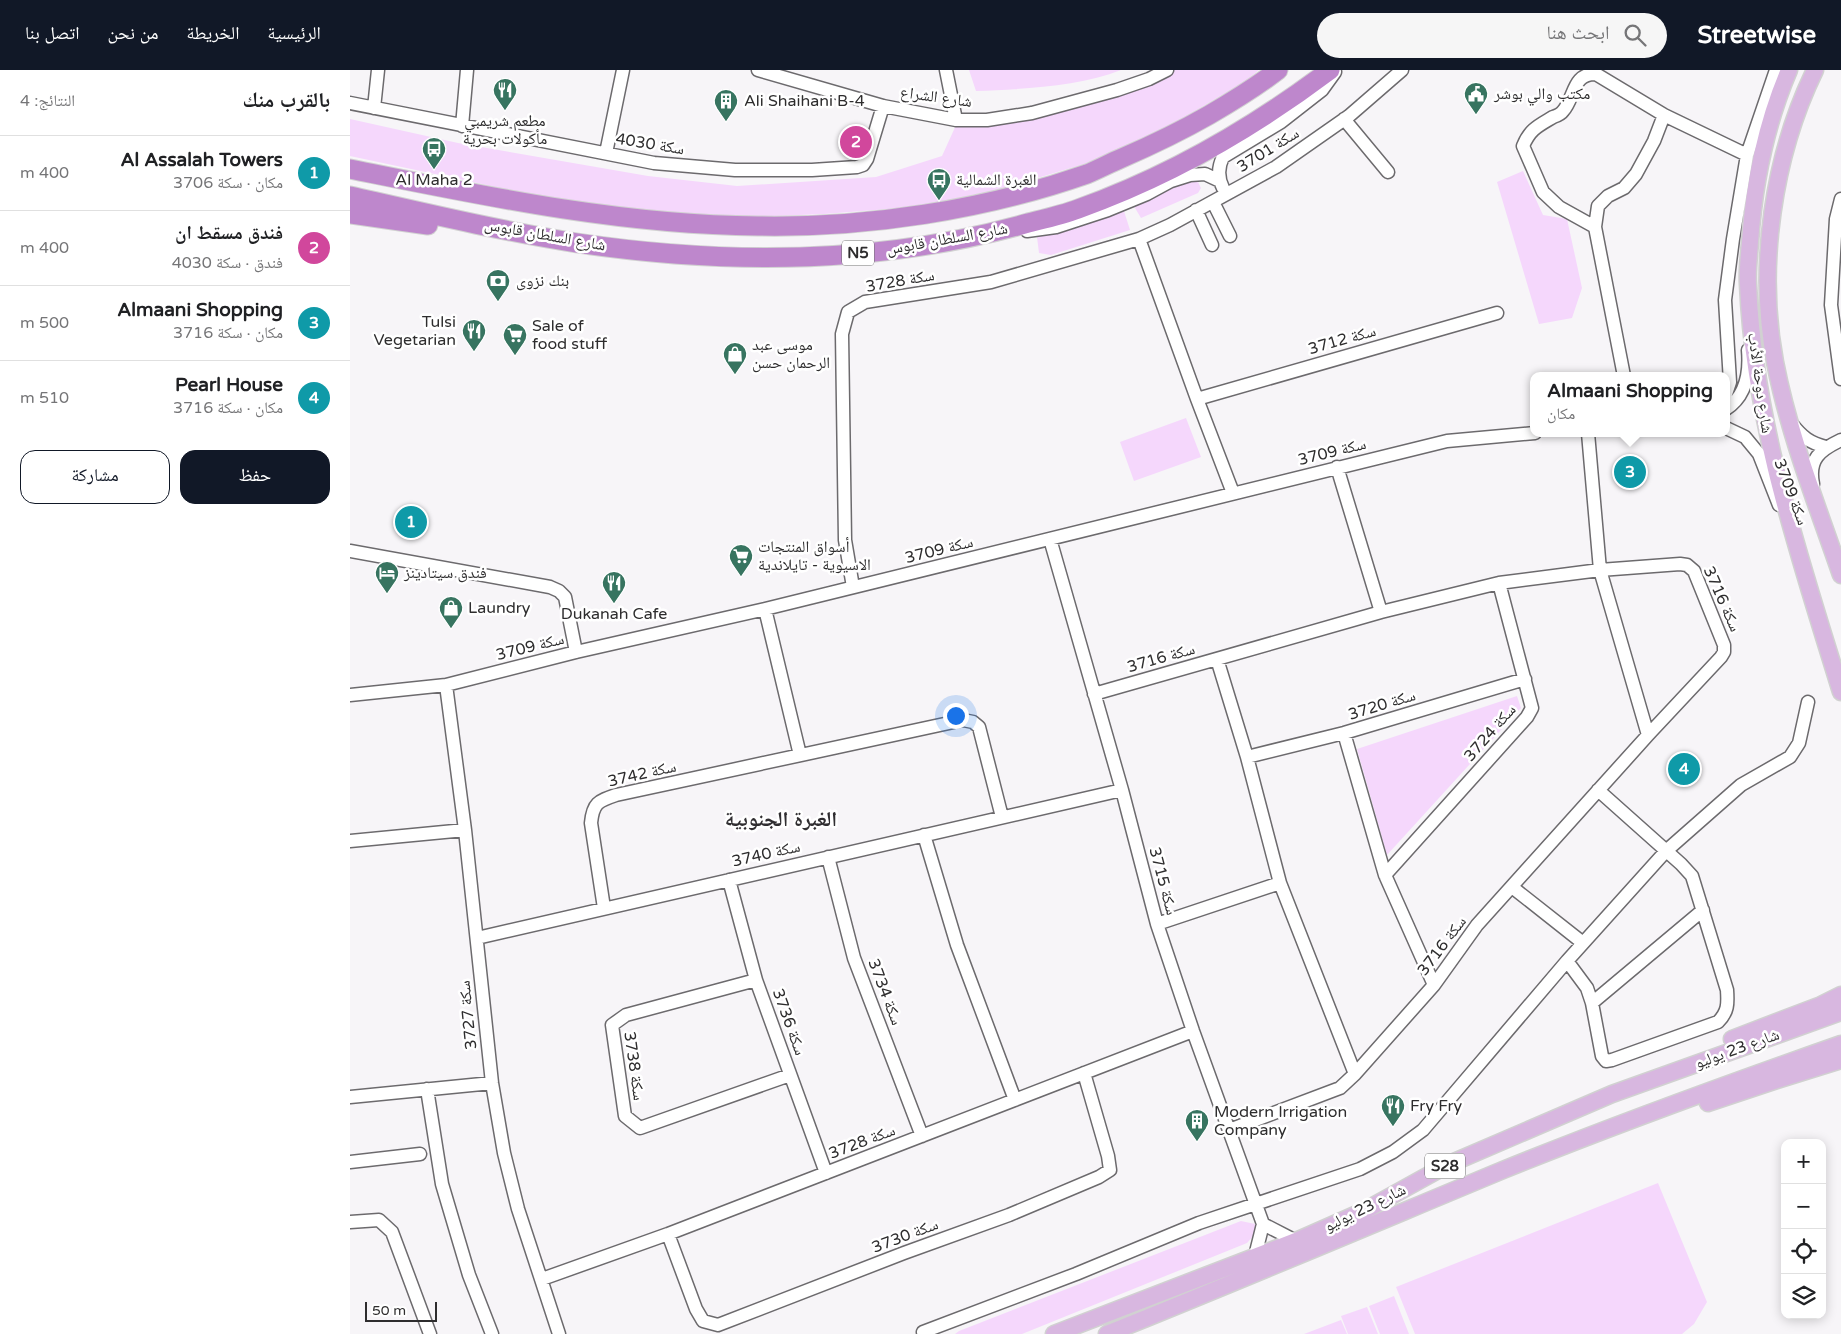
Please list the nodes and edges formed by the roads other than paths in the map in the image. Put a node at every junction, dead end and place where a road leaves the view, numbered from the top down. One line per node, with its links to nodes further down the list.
1 (378, 70): 16 (street)
2 (467, 70): 20 (street)
3 (623, 70): 21 (street)
4 (758, 70): 15 (street, شارع الشراع)
5 (946, 70): 19 (street)
6 (1167, 70): 19 (street, شارع الشراع)
7 (1278, 70): 23 (highway, شارع السلطان قابوس / N5)
8 (1330, 70): 33 (highway, شارع السلطان قابوس / N5)
9 (1336, 70): 25 (street)
10 (1402, 70): 18 (street, سكة 3701)
11 (1776, 70): 22 (street)
12 (1789, 70): 39 (main road, شارع دوحة الأدب)
13 (1815, 70): 47 (main road, شارع دوحة الأدب)
14 (350, 103): 16 (street, سكة 4030)
15 (883, 106): 19 (street, شارع الشراع); 21 (street, سكة 4030)
16 (374, 108): 20 (street, سكة 4030)
17 (1664, 115): 22 (street); 32 (street); 32 (street)
18 (1344, 119): 24 (street); 26 (street, سكة 3701)
19 (956, 120)
20 (462, 126): 21 (street, سكة 4030)
21 (606, 154)
22 (1747, 155): 36 (street)
23 (350, 169)
24 (1388, 172)
25 (1220, 182): 26 (street); 33 (street)
26 (1227, 194): 29 (street, سكة 3701)
27 (350, 196): 37 (highway, شارع السلطان قابوس / N5)
28 (1841, 198): 44 (street)
29 (1213, 202): 30 (street, سكة 3701); 34 (street)
30 (1196, 210): 35 (street, سكة 3701); 38 (street)
31 (350, 214): 37 (highway)
32 (1595, 227): 42 (street)
33 (985, 236): 37 (highway, شارع السلطان قابوس / N5)
34 (1230, 236)
35 (1139, 239): 45 (street); 63 (street, سكة 3728)
36 (1733, 240): 39 (street); 43 (street)
37 (578, 243)
38 (1212, 245)
39 (1748, 282): 40 (main road, شارع دوحة الأدب)
40 (1750, 306): 46 (street); 58 (main road, شارع دوحة الأدب)
41 (1497, 314): 45 (street, سكة 3712)
42 (1623, 372)
43 (1729, 372)
44 (1841, 379)
45 (1197, 399): 54 (street)
46 (1730, 405)
47 (1790, 421): 52 (street); 55 (main road, شارع دوحة الأدب)
48 (1730, 430): 58 (street, سكة 3709)
49 (1530, 433): 53 (street, سكة 3709)
50 (1588, 437): 59 (street)
51 (1841, 440): 52 (street)
52 (1826, 448): 55 (street)
53 (1337, 467): 54 (street, سكة 3709); 65 (street)
54 (1233, 493): 56 (street, سكة 3709)
55 (1821, 518): 60 (main road, شارع دوحة الأدب)
56 (1050, 539): 63 (street, سكة 3709); 72 (street, سكة 3715)
57 (350, 551): 66 (street)
58 (1797, 553): 62 (main road, شارع دوحة الأدب)
59 (1600, 570): 61 (street, سكة 3716); 76 (street); 76 (street, سكة 3716)
60 (1841, 575)
61 (1499, 583): 65 (street, سكة 3716); 69 (street, سكة 3724)
62 (1808, 583): 67 (main road); 71 (main road, شارع دوحة الأدب)
63 (853, 588): 64 (street, سكة 3709)
64 (765, 609): 66 (street, سكة 3709); 77 (street)
65 (1381, 612): 68 (street, سكة 3716)
66 (576, 652): 70 (street, سكة 3709)
67 (1841, 654)
68 (1217, 659): 72 (street, سكة 3716); 78 (street)
69 (1525, 679): 75 (street, سكة 3720); 87 (street, سكة 3724)
70 (446, 685): 73 (street, سكة 3709); 82 (street, سكة 3727)
71 (1841, 692)
72 (1094, 694): 79 (street, سكة 3715)
73 (350, 695)
74 (1808, 702): 85 (street)
75 (1344, 733): 78 (street, سكة 3720); 87 (street)
76 (1648, 734): 80 (street, سكة 3716)
77 (800, 755): 81 (street, سكة 3742); 91 (street, سكة 3742)
78 (1247, 757): 89 (street)
79 (1122, 790): 81 (street, سكة 3740); 93 (street, سكة 3715)
80 (1598, 790): 85 (street); 90 (street, سكة 3716)
81 (1002, 817): 83 (street, سكة 3740)
82 (466, 830): 84 (street); 94 (street, سكة 3727)
83 (924, 835): 86 (street, سكة 3740); 113 (street)
84 (350, 841)
85 (1666, 851): 92 (street); 95 (street)
86 (828, 857): 88 (street, سكة 3740); 115 (street, سكة 3734)
87 (1385, 876): 98 (street)
88 (729, 880): 91 (street, سكة 3740); 97 (street, سكة 3736)
89 (1280, 883): 93 (street); 108 (street)
90 (1512, 887): 95 (street); 98 (street, سكة 3716)
91 (604, 908): 94 (street, سكة 3740)
92 (1703, 910): 100 (street); 100 (street)
93 (1157, 924): 102 (street, سكة 3715)
94 (477, 938): 109 (street, سكة 3727)
95 (1583, 942): 96 (street)
96 (1567, 961): 100 (street); 120 (street)
97 (756, 980): 106 (street, سكة 3736); 106 (street, سكة 3738)
98 (1434, 985): 108 (street, سكة 3716)
99 (1841, 995): 111 (main road)
100 (1592, 1003)
101 (1841, 1012): 111 (main road, شارع 23 يوليو / S28)
102 (1193, 1031): 107 (street, سكة 3728); 114 (street, سكة 3715)
103 (1841, 1033): 118 (main road)
104 (1841, 1044): 118 (main road, شارع 23 يوليو / S28)
105 (1841, 1060): 118 (main road)
106 (790, 1074): 119 (street, سكة 3736)
107 (1084, 1074): 113 (street, سكة 3728); 123 (street, سكة 3730)
108 (1355, 1074): 114 (street, سكة 3716)
109 (492, 1083): 110 (street); 126 (street, سكة 3727)
110 (427, 1089): 112 (street); 128 (street)
111 (1612, 1094): 124 (main road, شارع 23 يوليو / S28)
112 (350, 1097)
113 (1016, 1100): 115 (street, سكة 3728)
114 (1229, 1130): 120 (street, سكة 3715)
115 (922, 1136): 119 (street, سكة 3728)
116 (420, 1154): 117 (street)
117 (350, 1162)
118 (1504, 1170): 132 (main road, شارع 23 يوليو / S28)
119 (826, 1173): 123 (street, سكة 3728)
120 (1256, 1203): 122 (street, سكة 3715); 130 (street)
121 (350, 1222): 127 (street)
122 (1264, 1224): 124 (street); 125 (street)
123 (668, 1234): 126 (street, سكة 3728)
124 (1296, 1241): 125 (main road, شارع 23 يوليو / S28)
125 (1255, 1256): 131 (main road, شارع 23 يوليو / S28)
126 (542, 1279): 129 (street, سكة 3727)
127 (430, 1334)
128 (492, 1334)
129 (559, 1334)
130 (924, 1334)
131 (1054, 1334)
132 (1107, 1334)

